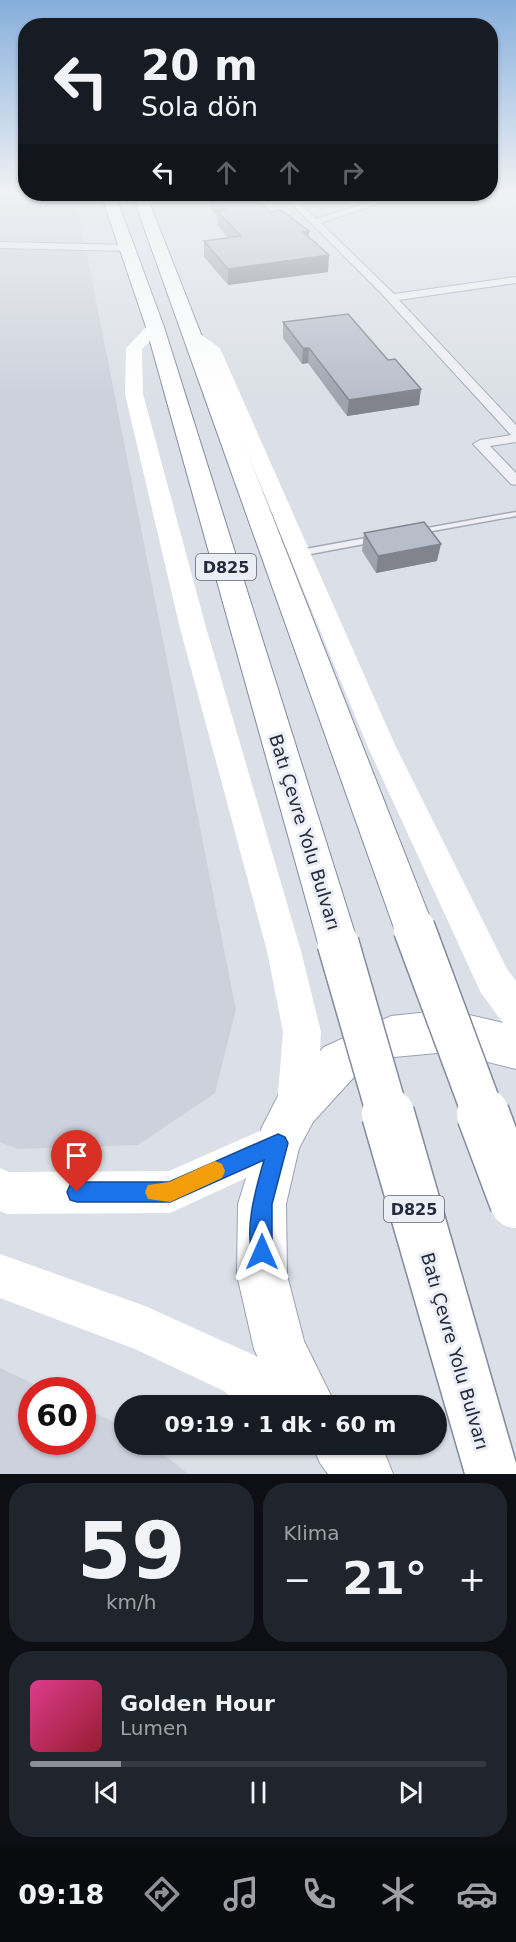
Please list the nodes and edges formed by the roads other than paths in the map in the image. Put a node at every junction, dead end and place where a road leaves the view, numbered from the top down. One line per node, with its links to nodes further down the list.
1 (132, 261): 6 (highway, Batı Çevre Yolu Bulvarı / D825)
2 (165, 261): 7 (highway, D825)
3 (354, 261): 5 (street)
4 (516, 280): 5 (street)
5 (391, 298): 8 (street)
6 (155, 327): 17 (street); 26 (highway, Batı Çevre Yolu Bulvarı / D825, bridge)
7 (193, 334): 14 (street); 19 (highway, D825, bridge)
8 (516, 433)
9 (516, 438): 10 (street)
10 (516, 482)
11 (516, 514): 12 (lane)
12 (402, 534)
13 (391, 537): 14 (lane)
14 (300, 553): 15 (street)
15 (516, 1010)
16 (516, 1048): 17 (main road)
17 (288, 1125): 18 (street); 22 (main road)
18 (0, 1189)
19 (516, 1202)
20 (0, 1276): 21 (street)
21 (266, 1395)
22 (303, 1395)
23 (341, 1455): 25 (street)
24 (348, 1455): 25 (main road)
25 (364, 1474)
26 (492, 1474)

